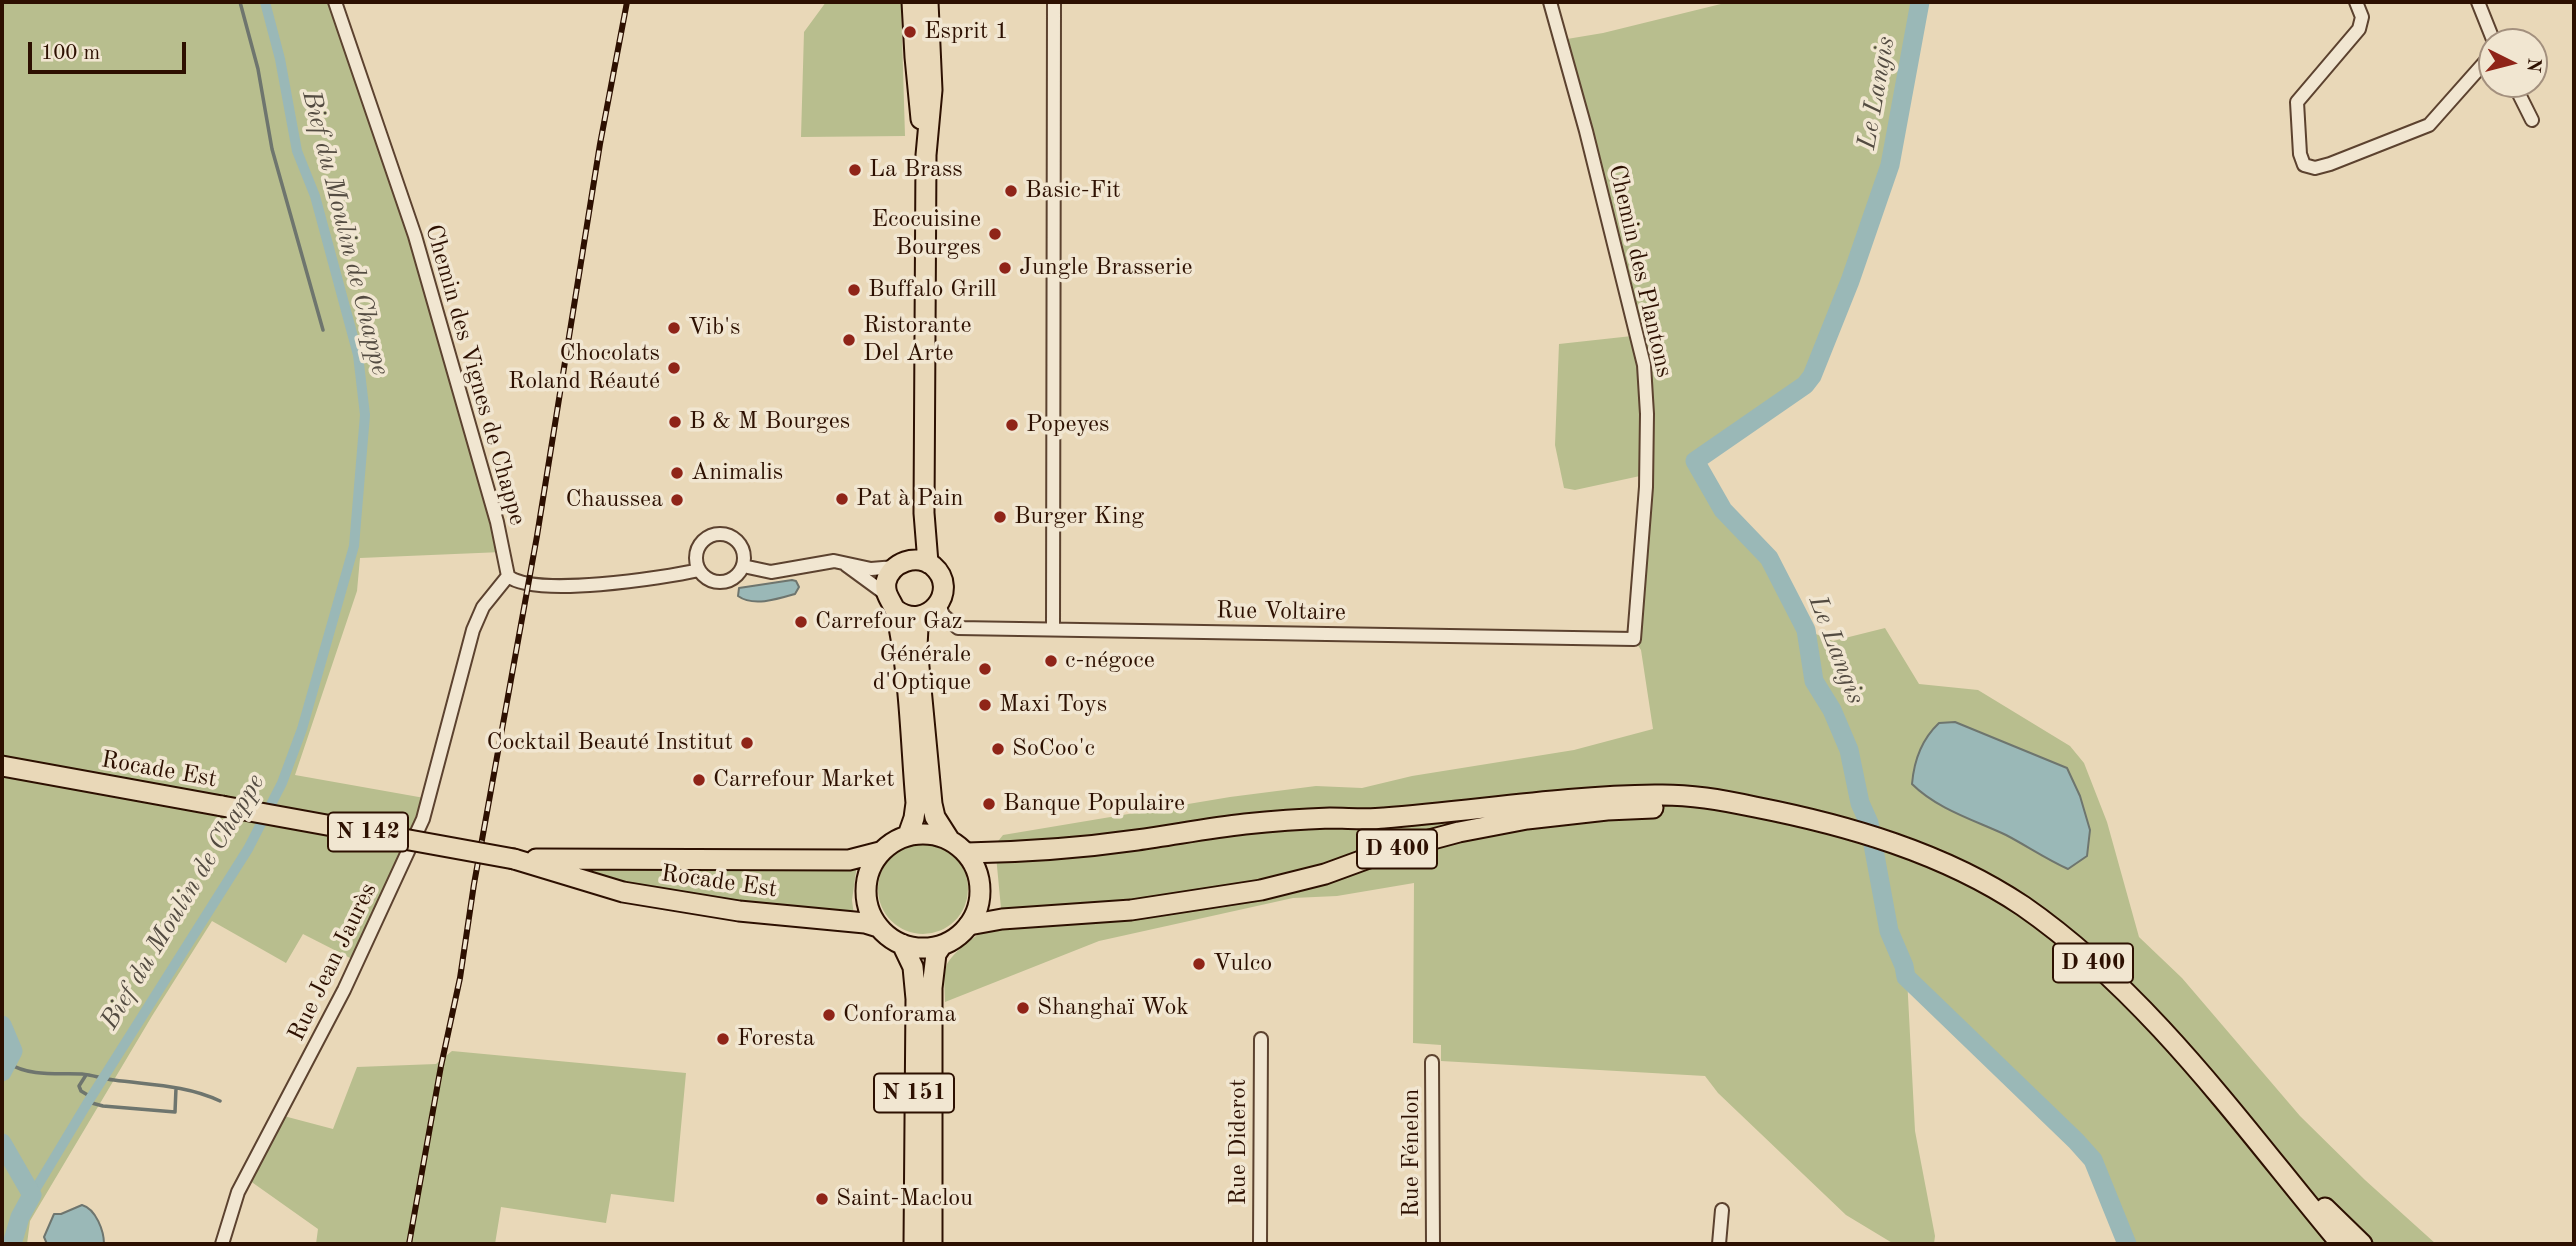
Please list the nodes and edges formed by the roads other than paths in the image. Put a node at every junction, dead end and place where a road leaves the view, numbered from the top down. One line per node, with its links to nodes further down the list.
1 (335, 2): 17 (street, Chemin des Vignes de Chappe)
2 (912, 2): 12 (main road)
3 (928, 2): 12 (main road)
4 (1054, 2): 20 (street)
5 (1550, 2): 21 (street, Chemin des Plantons)
6 (2356, 2): 9 (street)
7 (2478, 2): 8 (street)
8 (2488, 28)
9 (2478, 70)
10 (2521, 98): 11 (street)
11 (2532, 120)
12 (926, 155): 13 (main road)
13 (911, 563): 14 (street); 18 (main road); 19 (main road)
14 (845, 565): 15 (street); 18 (street)
15 (743, 566): 16 (street); 16 (street)
16 (699, 570): 17 (street)
17 (508, 576): 37 (street, Rue Jean Jaurès)
18 (891, 603): 19 (main road); 24 (main road)
19 (933, 609): 20 (street, Rue Voltaire); 25 (main road)
20 (1053, 629): 21 (street, Rue Voltaire)
21 (1634, 639)
22 (2, 766): 28 (main road, Rocade Est / N 142, bridge)
23 (1748, 806): 27 (main road, D 400); 29 (main road, D 400); 35 (main road, D 400)
24 (908, 835): 25 (main road); 26 (main road)
25 (949, 839): 27 (main road)
26 (880, 852): 28 (main road, Rocade Est / N 142); 30 (main road)
27 (967, 853): 29 (main road)
28 (514, 859): 30 (main road, Rocade Est / N 142)
29 (969, 925): 32 (main road)
30 (878, 927): 31 (main road)
31 (902, 944): 32 (main road); 38 (main road, N 151)
32 (942, 945): 39 (main road, N 151)
33 (1261, 1040): 40 (street, Rue Diderot)
34 (1432, 1062): 41 (street, Rue Fénelon)
35 (2249, 1133): 43 (main road, D 400); 44 (main road, D 400)
36 (1722, 1210): 42 (street)
37 (222, 1244)
38 (914, 1244)
39 (932, 1244)
40 (1260, 1244)
41 (1433, 1244)
42 (1719, 1244)
43 (2341, 1244)
44 (2362, 1244)

